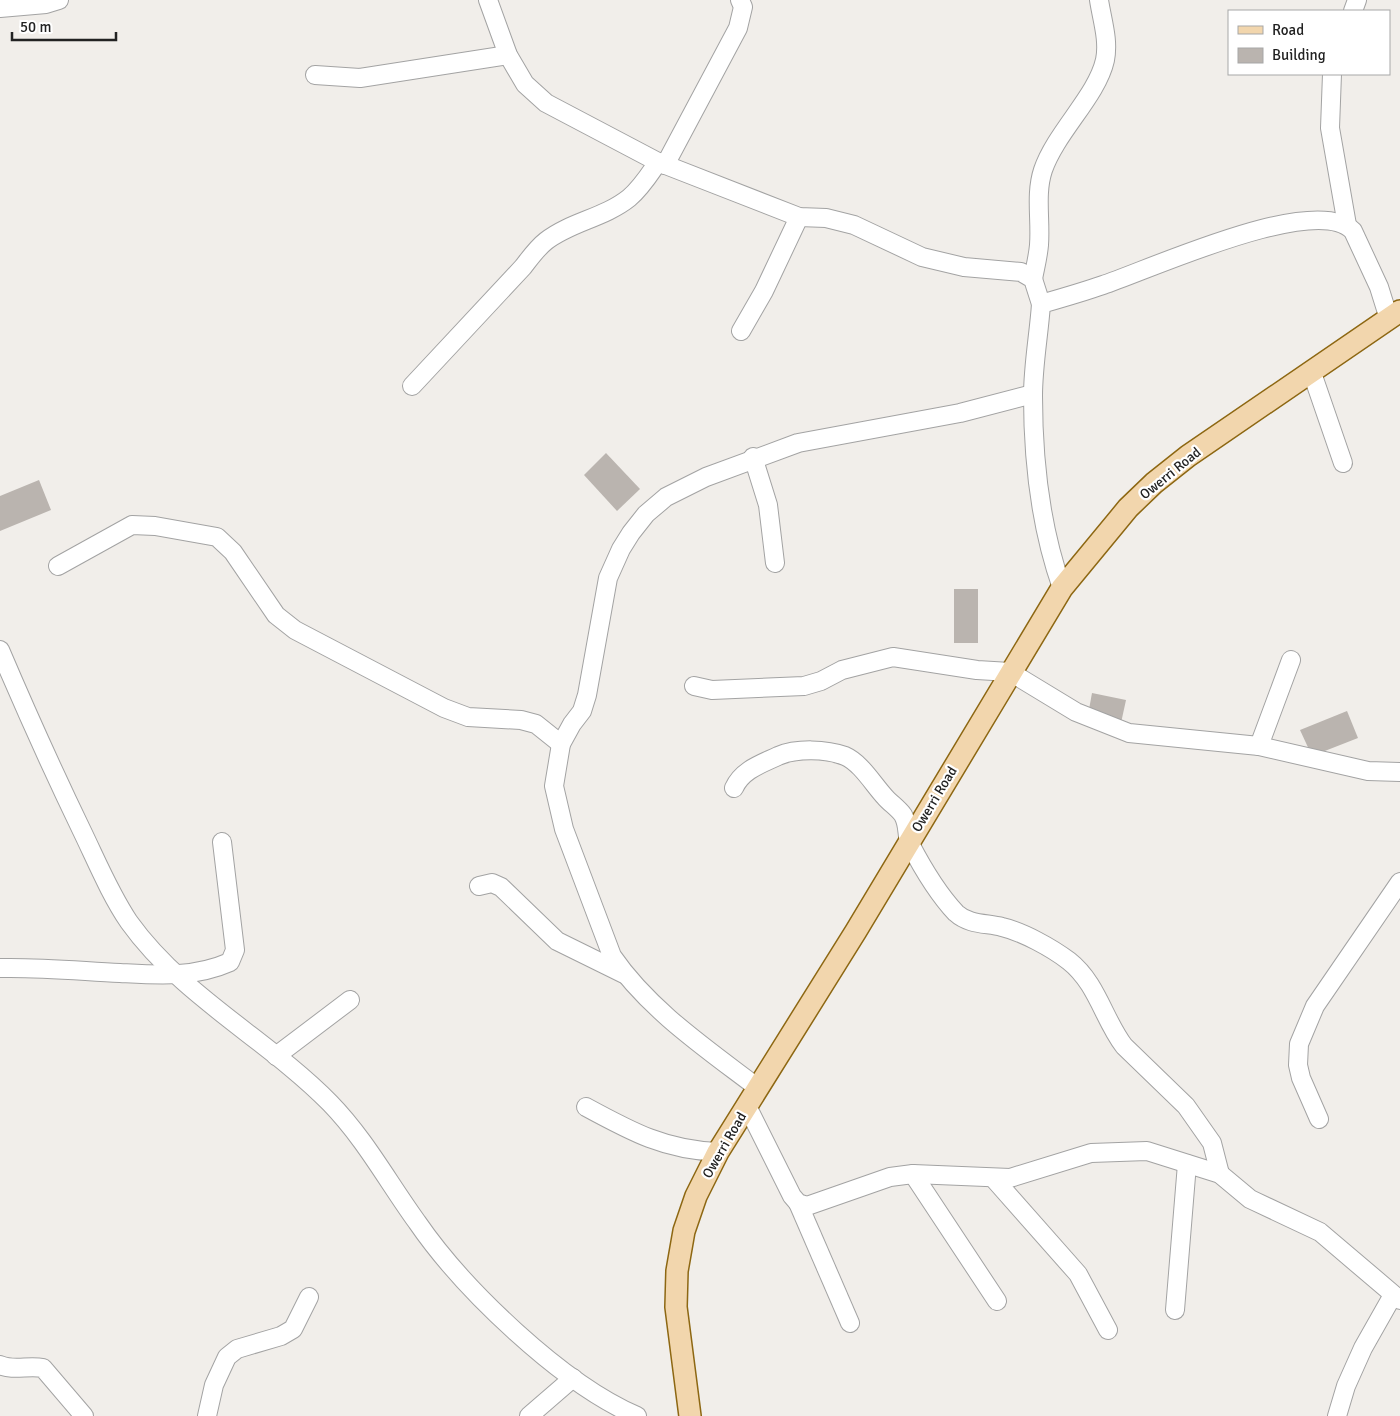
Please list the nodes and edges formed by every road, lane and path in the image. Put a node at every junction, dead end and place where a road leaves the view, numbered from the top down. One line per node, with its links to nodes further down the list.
1 (59, 0): 5 (street)
2 (488, 0): 6 (street)
3 (740, 0): 9 (street)
4 (1099, 0): 12 (street)
5 (0, 8)
6 (508, 55): 7 (street); 9 (street)
7 (315, 75)
8 (1332, 75): 11 (street)
9 (662, 163): 10 (street); 17 (street)
10 (800, 217): 12 (street); 15 (street)
11 (1347, 225): 13 (street); 14 (street)
12 (1033, 279): 13 (street)
13 (1041, 304): 18 (street)
14 (1394, 315): 16 (main road, Owerri Road)
15 (741, 331)
16 (1312, 373): 20 (street); 23 (main road, Owerri Road)
17 (412, 386)
18 (1033, 394): 19 (street); 23 (street)
19 (753, 457): 21 (street); 28 (street)
20 (1344, 463)
21 (775, 563)
22 (58, 566): 28 (street)
23 (1062, 588): 26 (main road, Owerri Road)
24 (0, 650): 38 (street)
25 (1291, 660): 29 (street)
26 (1010, 672): 27 (street); 29 (street); 33 (main road, Owerri Road)
27 (694, 686)
28 (562, 744): 37 (street)
29 (1259, 746): 30 (street)
30 (1400, 772)
31 (734, 788): 33 (street)
32 (222, 842): 38 (street)
33 (909, 842): 41 (main road, Owerri Road); 48 (street)
34 (1400, 882): 44 (street)
35 (479, 886): 37 (street)
36 (0, 968): 38 (street)
37 (624, 974): 41 (street)
38 (178, 976): 40 (street)
39 (350, 1000): 40 (street)
40 (276, 1056): 58 (street)
41 (758, 1088): 42 (main road, Owerri Road)
42 (747, 1106): 45 (main road, Owerri Road); 50 (street)
43 (586, 1107): 45 (street)
44 (1319, 1119)
45 (718, 1152): 63 (main road, Owerri Road)
46 (1187, 1164): 48 (street); 49 (street); 54 (street)
47 (913, 1174): 49 (street); 50 (street); 53 (street)
48 (1220, 1174): 52 (street)
49 (994, 1178): 56 (street)
50 (798, 1203): 55 (street)
51 (309, 1297): 60 (street)
52 (1397, 1297): 64 (street)
53 (997, 1302)
54 (1175, 1310)
55 (850, 1323)
56 (1108, 1330)
57 (0, 1365): 59 (street)
58 (573, 1378): 61 (street); 62 (street)
59 (84, 1416)
60 (207, 1416)
61 (529, 1416)
62 (638, 1416)
63 (690, 1416)
64 (1337, 1416)

